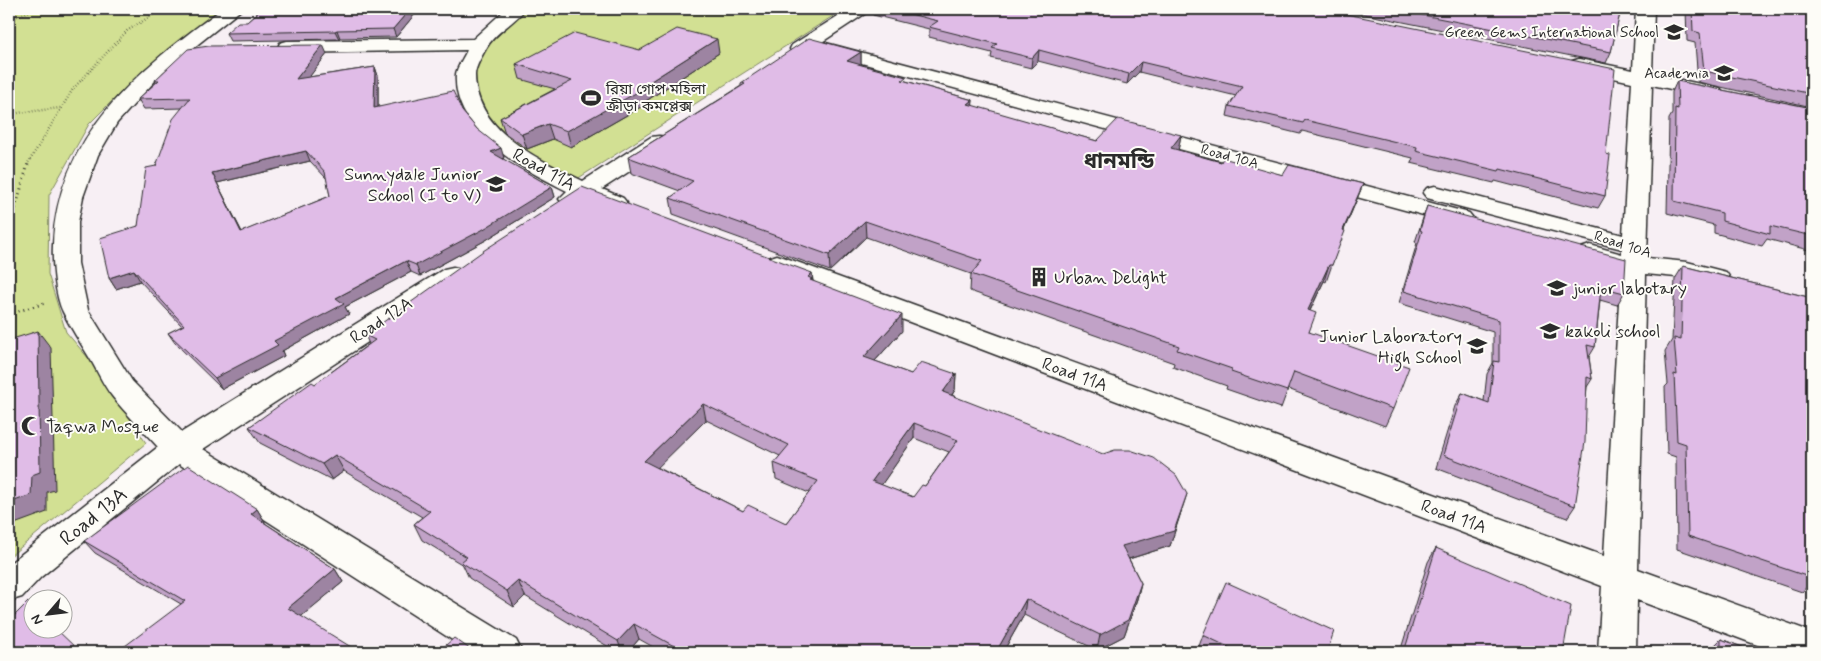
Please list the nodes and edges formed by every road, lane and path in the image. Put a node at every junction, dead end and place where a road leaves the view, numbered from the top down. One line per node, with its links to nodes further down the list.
1 (34, 9): 9 (path)
2 (130, 9): 8 (path)
3 (162, 9): 8 (path)
4 (233, 9): 14 (street)
5 (516, 9): 11 (street, Road 11A)
6 (860, 9): 10 (street)
7 (1645, 9): 17 (street)
8 (153, 15): 19 (path)
9 (9, 20)
10 (816, 38): 15 (street); 27 (street, Road 10A)
11 (477, 44): 12 (street); 22 (street, Road 11A)
12 (268, 47)
13 (208, 48): 14 (street)
14 (178, 49): 32 (street)
15 (785, 58)
16 (1566, 62): 17 (street)
17 (1642, 78): 18 (street); 27 (street)
18 (1727, 95)
19 (61, 108): 20 (path); 25 (path)
20 (9, 114)
21 (674, 132): 22 (street)
22 (584, 191): 23 (street, Road 11A); 24 (street)
23 (640, 212)
24 (550, 213)
25 (9, 221)
26 (752, 254): 33 (street, Road 11A)
27 (1634, 255): 29 (street, Road 10A); 33 (street)
28 (474, 261): 32 (street, Road 12A)
29 (1745, 285)
30 (46, 302): 31 (path)
31 (9, 314)
32 (178, 449): 34 (street, Road 13A); 36 (street)
33 (1620, 578): 35 (street, Road 11A); 37 (street)
34 (9, 586)
35 (1812, 649)
36 (503, 652)
37 (1616, 652)

